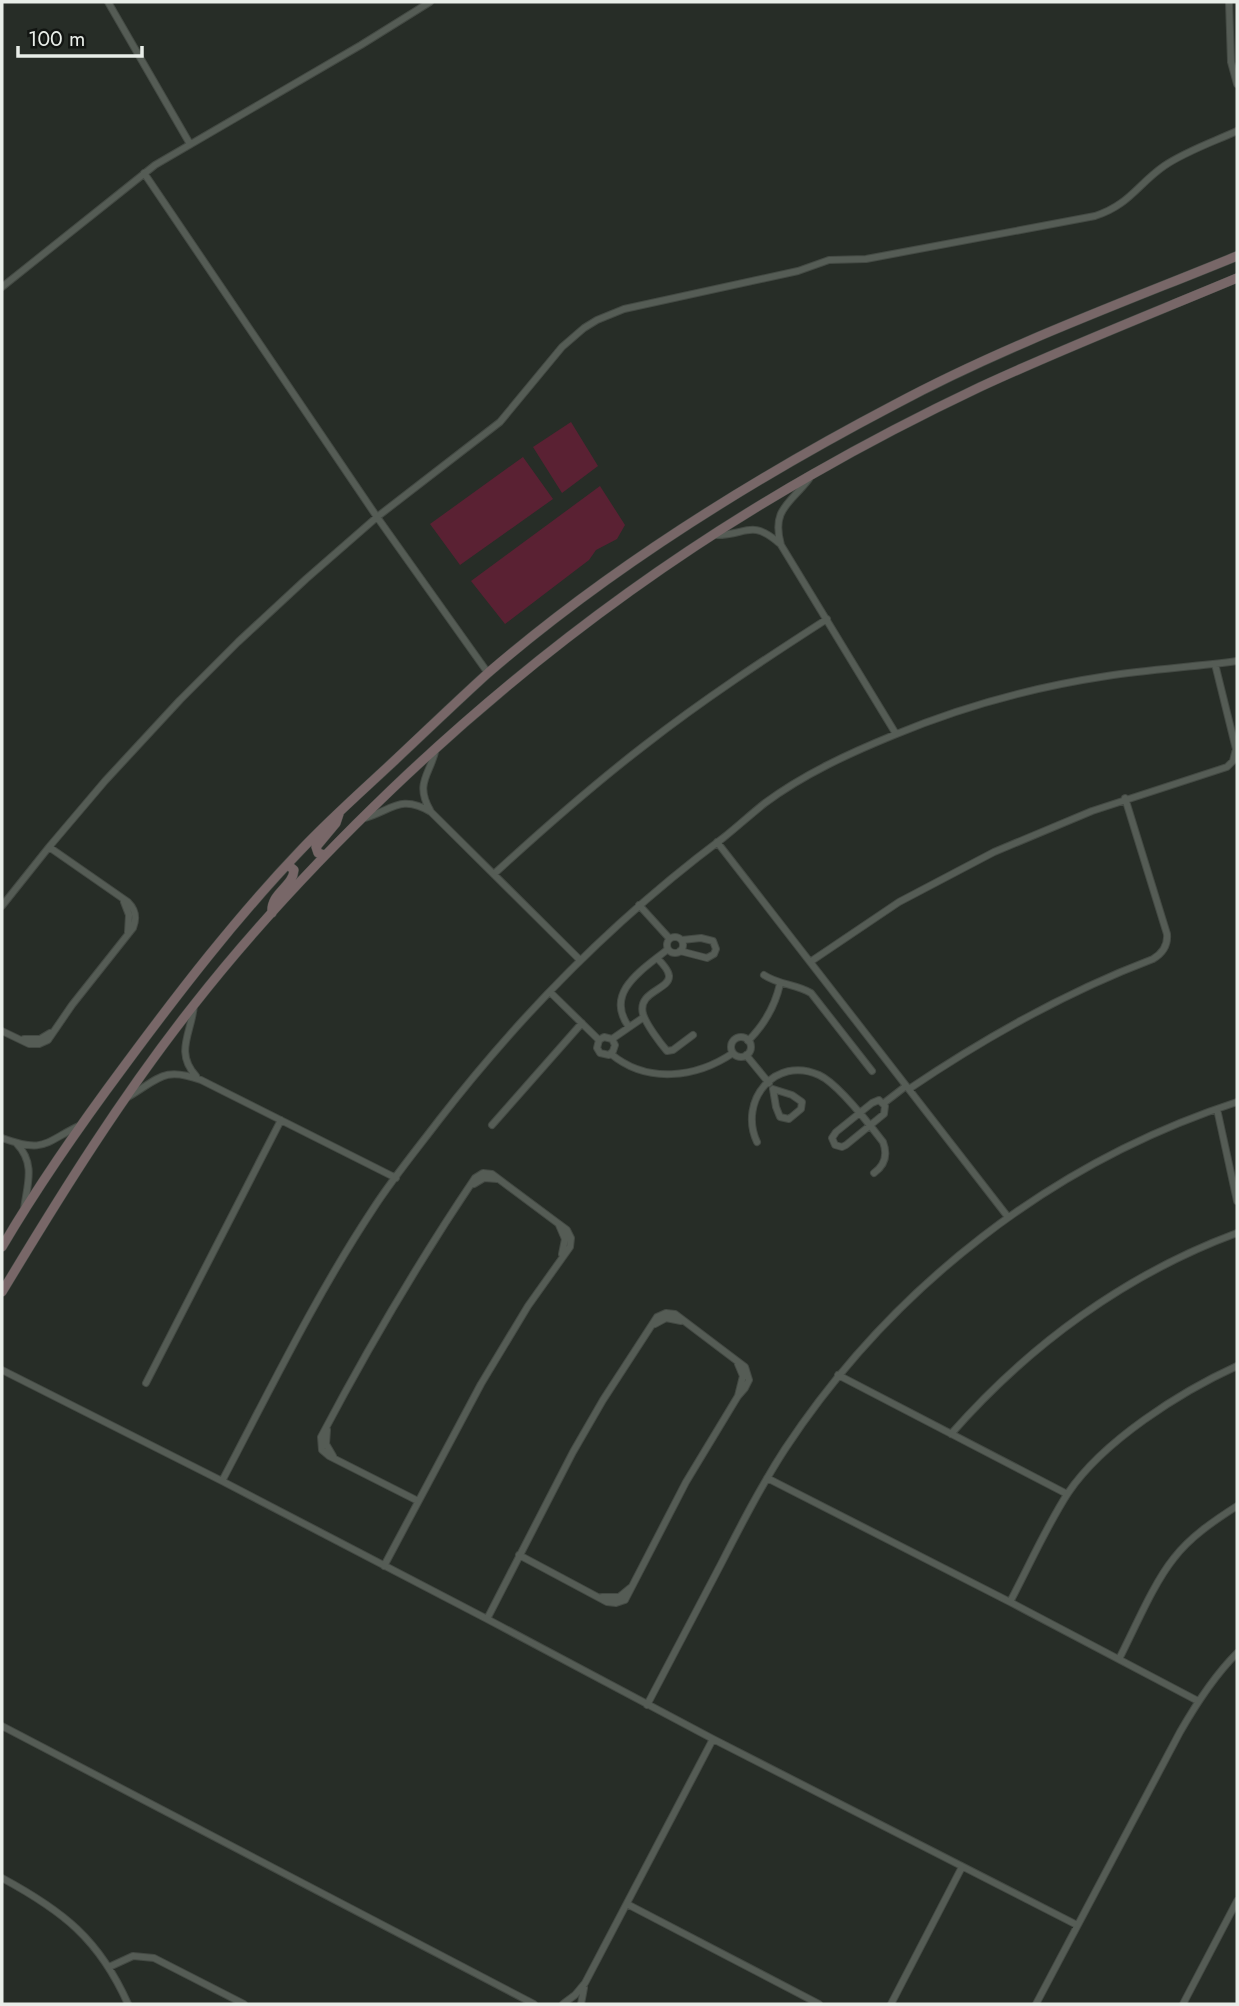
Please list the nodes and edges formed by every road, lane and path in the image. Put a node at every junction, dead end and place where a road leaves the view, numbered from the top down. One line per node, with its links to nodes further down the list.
1 (108, 2): 6 (street)
2 (430, 2): 6 (street)
3 (1229, 2): 4 (street)
4 (1237, 84)
5 (1237, 131): 12 (street)
6 (190, 144): 7 (street)
7 (144, 173): 10 (street); 12 (street)
8 (1237, 256): 18 (street)
9 (1237, 278): 11 (street)
10 (2, 287)
11 (812, 475): 13 (street); 14 (street)
12 (377, 517): 18 (street); 26 (street)
13 (712, 535): 14 (street); 20 (street)
14 (781, 545): 15 (street)
15 (827, 619): 19 (street); 29 (street)
16 (1237, 661): 17 (street)
17 (1214, 664): 19 (street); 21 (street)
18 (488, 673): 22 (street)
19 (896, 734): 25 (street)
20 (437, 747): 23 (street); 24 (street)
21 (1125, 799): 39 (street); 58 (street)
22 (339, 812): 27 (street); 28 (street)
23 (430, 812): 24 (street); 29 (street)
24 (360, 819): 27 (street)
25 (717, 842): 30 (street); 39 (street)
26 (49, 847): 31 (street); 47 (street)
27 (325, 855): 32 (street)
28 (288, 864): 32 (street); 66 (street)
29 (494, 874): 38 (street)
30 (639, 905): 33 (street); 38 (street)
31 (2, 906)
32 (272, 913): 43 (street)
33 (669, 938): 34 (street); 35 (street)
34 (682, 940): 36 (street); 36 (street)
35 (668, 949): 36 (street); 37 (street)
36 (680, 951)
37 (657, 958): 44 (street); 46 (street)
38 (580, 960): 42 (street)
39 (810, 962): 58 (street)
40 (764, 975): 41 (street)
41 (780, 984): 51 (street); 55 (street)
42 (550, 992): 45 (street); 73 (street)
43 (194, 1005): 56 (street); 60 (street)
44 (644, 1017): 46 (street); 48 (street)
45 (582, 1023): 49 (street); 67 (street)
46 (629, 1027): 50 (street)
47 (2, 1031)
48 (693, 1035)
49 (599, 1040): 50 (street); 53 (street)
50 (612, 1040): 53 (street)
51 (748, 1041): 52 (street); 54 (street)
52 (733, 1053): 53 (street); 54 (street)
53 (611, 1054)
54 (746, 1055): 57 (street)
55 (872, 1071)
56 (201, 1080): 60 (street); 65 (street)
57 (768, 1082): 59 (street); 64 (street); 70 (street)
58 (908, 1088): 62 (street); 76 (street)
59 (773, 1089): 59 (street)
60 (127, 1097): 79 (street)
61 (1237, 1102): 63 (street)
62 (884, 1103): 64 (street); 68 (street)
63 (1217, 1109): 74 (street); 76 (street)
64 (858, 1114): 68 (street); 68 (street)
65 (281, 1120): 73 (street); 83 (street)
66 (81, 1125): 71 (street); 75 (street)
67 (492, 1125)
68 (869, 1126): 72 (street)
69 (2, 1138): 71 (street)
70 (757, 1142)
71 (15, 1143): 75 (street)
72 (874, 1173)
73 (396, 1178): 86 (street)
74 (1237, 1200)
75 (24, 1210): 78 (street)
76 (1008, 1217): 82 (street)
77 (1237, 1233): 84 (street)
78 (2, 1247)
79 (2, 1292)
80 (1237, 1366): 87 (street)
81 (3, 1370): 86 (street)
82 (838, 1376): 84 (street); 85 (street)
83 (146, 1383)
84 (951, 1434): 87 (street)
85 (767, 1478): 92 (street); 97 (street)
86 (222, 1481): 91 (street)
87 (1068, 1494): 92 (street)
88 (418, 1501): 88 (street); 91 (street)
89 (1237, 1506): 95 (street)
90 (519, 1555): 90 (street); 93 (street)
91 (384, 1566): 93 (street)
92 (1010, 1602): 95 (street)
93 (487, 1619): 97 (street)
94 (1237, 1653): 96 (street)
95 (1119, 1659): 96 (street)
96 (1198, 1701): 104 (street)
97 (647, 1704): 99 (street)
98 (2, 1726): 107 (street)
99 (713, 1740): 100 (street); 103 (street)
100 (962, 1867): 104 (street); 113 (street)
101 (2, 1878): 105 (street)
102 (1237, 1901): 115 (street)
103 (626, 1904): 106 (street); 112 (street)
104 (1077, 1925): 114 (street)
105 (109, 1967): 108 (street); 109 (street)
106 (586, 1983): 110 (street); 111 (street)
107 (531, 2003)
108 (128, 2004)
109 (244, 2004)
110 (564, 2004)
111 (581, 2004)
112 (820, 2004)
113 (891, 2004)
114 (1036, 2004)
115 (1183, 2004)

